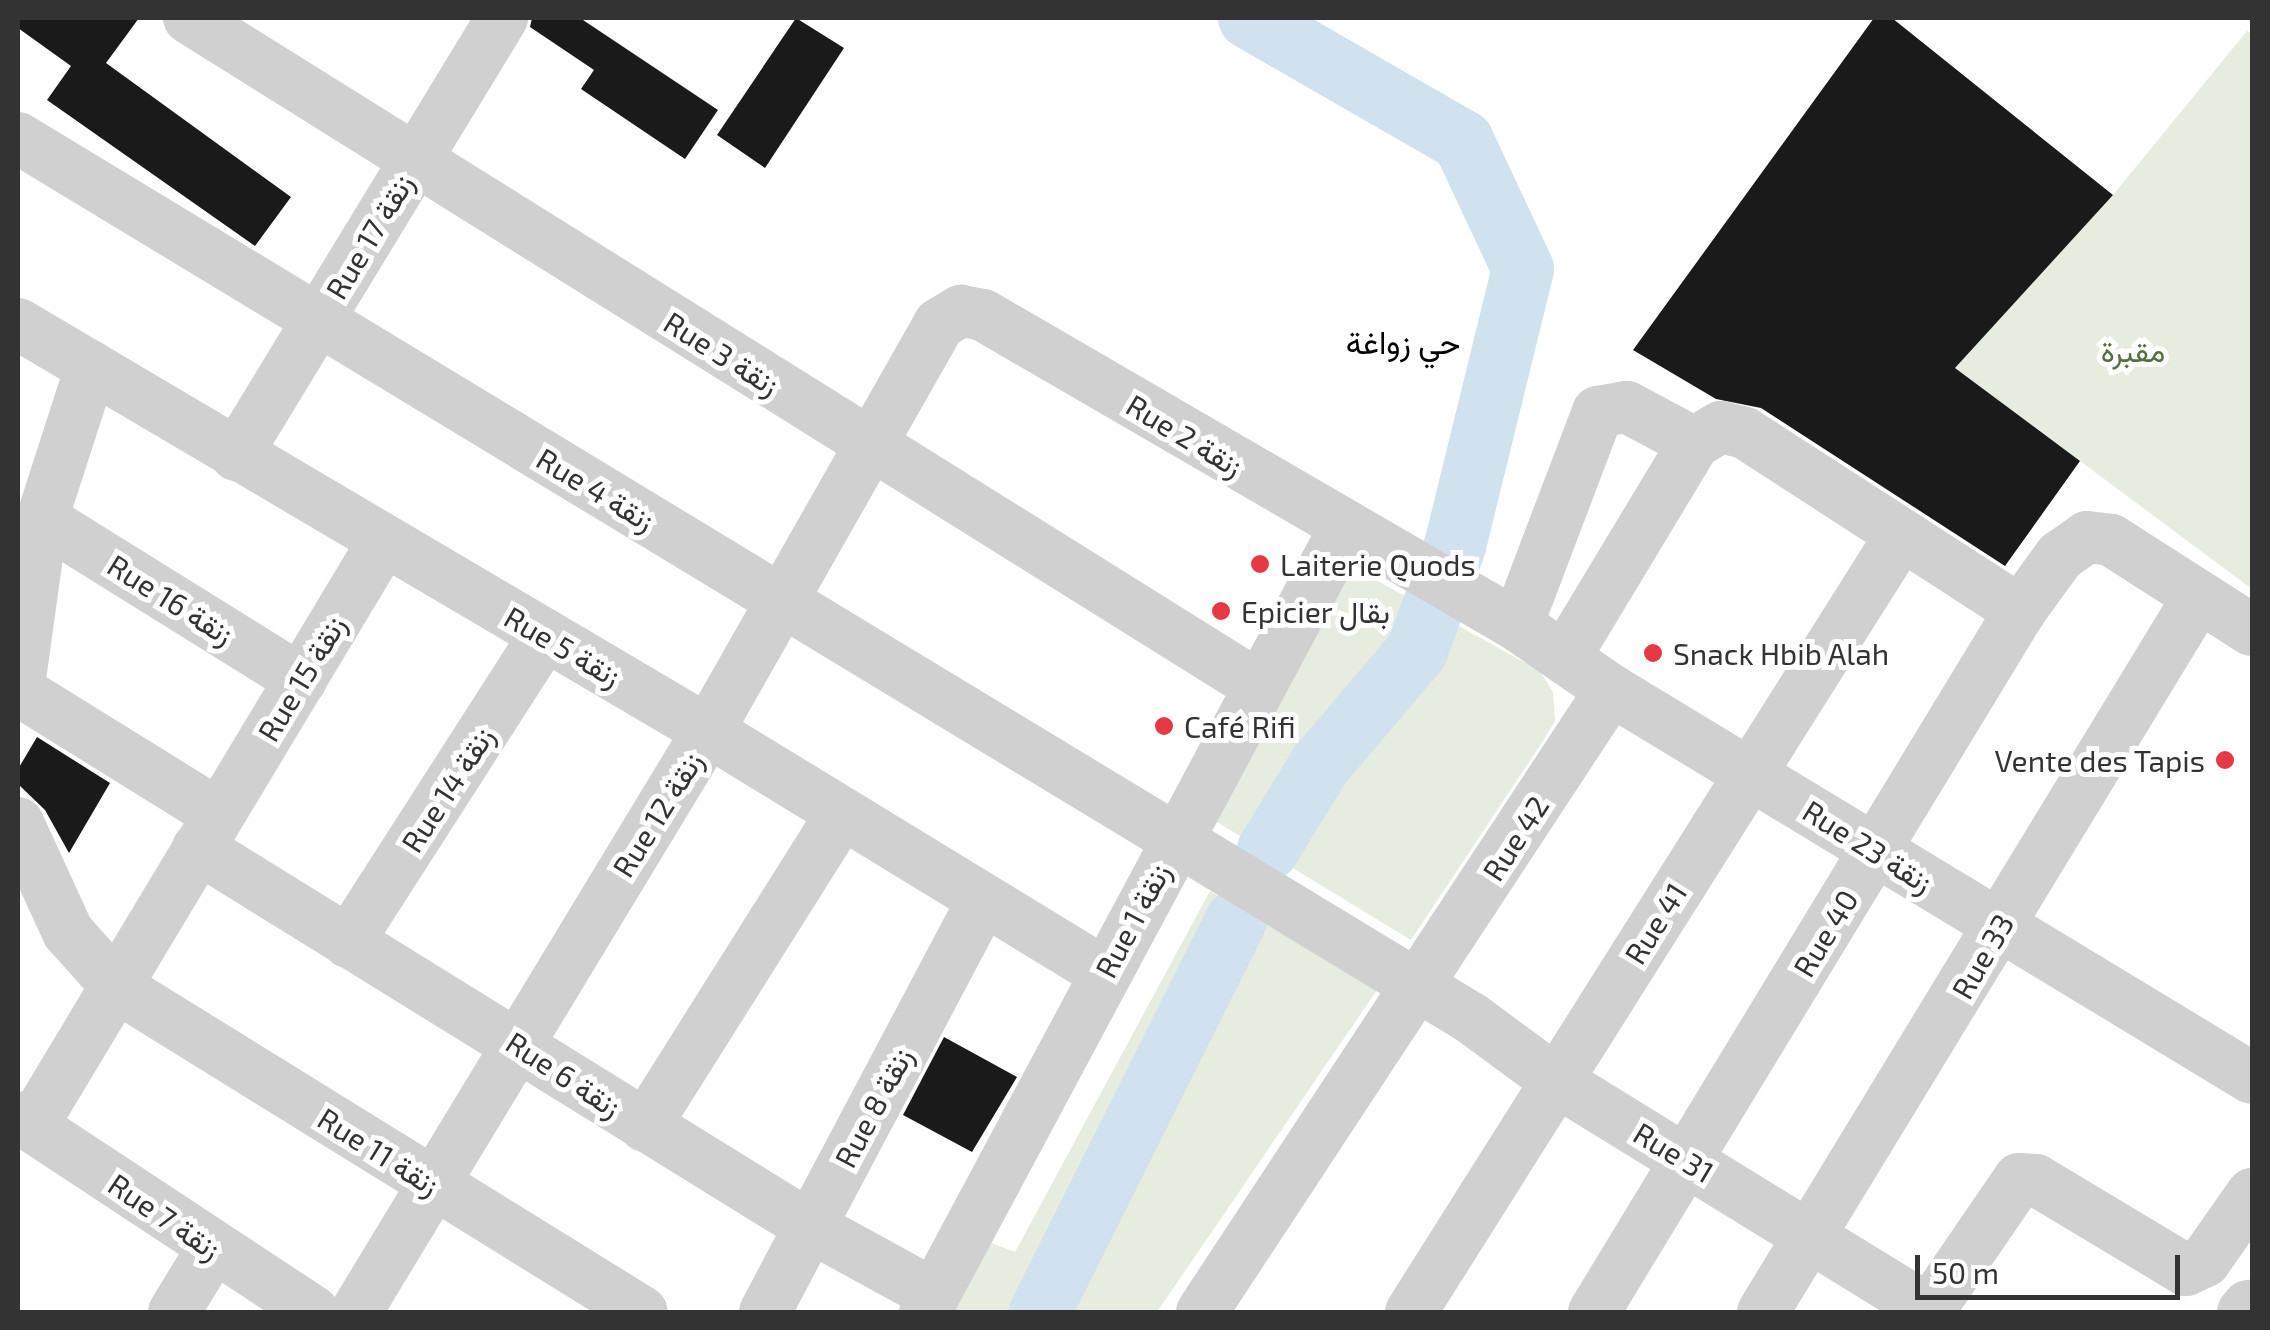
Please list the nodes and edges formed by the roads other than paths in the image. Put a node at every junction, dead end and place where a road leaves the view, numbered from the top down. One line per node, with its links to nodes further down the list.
1 (189, 18): 4 (street, Rue 3 زنقة)
2 (502, 18): 4 (street, Rue 17 زنقة)
3 (21, 148): 6 (street, Rue 4 زنقة)
4 (415, 161): 6 (street, Rue 17 زنقة); 10 (street, Rue 3 زنقة)
5 (953, 314): 10 (street, Rue 12 زنقة); 13 (street, Rue 2 زنقة)
6 (316, 323): 11 (street, Rue 17 زنقة); 17 (street, Rue 4 زنقة)
7 (18, 324): 8 (street, Rue 5 زنقة)
8 (91, 367): 11 (street, Rue 5 زنقة); 12 (street)
9 (1694, 443): 14 (street); 19 (street); 22 (street)
10 (870, 445): 17 (street, Rue 12 زنقة); 24 (street, Rue 3 زنقة)
11 (236, 455): 15 (street, Rue 5 زنقة)
12 (42, 519): 23 (street, Rue 16 زنقة); 26 (street)
13 (1344, 530): 19 (street, Rue 2 زنقة); 24 (street, Rue 1 زنقة)
14 (1901, 535): 18 (street); 28 (street, Rue 41)
15 (384, 542): 21 (street, Rue 5 زنقة); 23 (street, Rue 15 زنقة)
16 (2198, 598): 18 (street, Rue 40); 20 (street); 35 (street, Rue 33)
17 (782, 600): 27 (street, Rue 12 زنقة); 32 (street, Rue 4 زنقة)
18 (2020, 611): 33 (street, Rue 40)
19 (1502, 616): 22 (street, Rue 23 زنقة)
20 (2252, 630)
21 (545, 636): 27 (street, Rue 5 زنقة); 36 (street, Rue 14 زنقة)
22 (1564, 658): 25 (street, Rue 23 زنقة)
23 (301, 680): 31 (street, Rue 15 زنقة)
24 (1257, 685): 32 (street, Rue 1 زنقة)
25 (1610, 690): 28 (street, Rue 23 زنقة); 39 (street, Rue 42)
26 (18, 691): 31 (street)
27 (708, 731): 29 (street, Rue 5 زنقة); 40 (street, Rue 12 زنقة)
28 (1750, 774): 33 (street, Rue 23 زنقة); 42 (street, Rue 41)
29 (842, 813): 34 (street, Rue 5 زنقة); 44 (street)
30 (18, 823): 38 (street)
31 (208, 831): 36 (street, Rue 6 زنقة); 38 (street, Rue 15 زنقة)
32 (1176, 837): 37 (street, Rue 1 زنقة); 39 (street, Rue 4 زنقة)
33 (1876, 850): 35 (street, Rue 23 زنقة); 45 (street, Rue 40)
34 (982, 902): 37 (street, Rue 5 زنقة); 48 (street, Rue 8 زنقة)
35 (1998, 927): 41 (street, Rue 23 زنقة); 49 (street, Rue 33)
36 (348, 942): 40 (street, Rue 6 زنقة)
37 (1105, 974): 51 (street, Rue 1 زنقة)
38 (117, 987): 43 (street, Rue 15 زنقة); 46 (street, Rue 11 زنقة)
39 (1420, 987): 42 (street, Rue 31); 52 (street, Rue 42)
40 (516, 1043): 44 (street, Rue 6 زنقة); 46 (street, Rue 12 زنقة)
41 (2252, 1078)
42 (1555, 1080): 45 (street, Rue 31); 58 (street, Rue 41)
43 (24, 1121): 50 (street, Rue 7 زنقة)
44 (645, 1126): 48 (street, Rue 6 زنقة)
45 (1687, 1160): 49 (street, Rue 31); 59 (street, Rue 40)
46 (435, 1186): 55 (street, Rue 12 زنقة); 56 (street, Rue 11 زنقة)
47 (2252, 1194): 61 (street)
48 (809, 1226): 51 (street, Rue 6 زنقة); 57 (street, Rue 8 زنقة)
49 (1812, 1234): 60 (street, Rue 33); 61 (street, Rue 31)
50 (212, 1248): 53 (street); 54 (street, Rue 7 زنقة)
51 (929, 1303)
52 (1214, 1308)
53 (174, 1312)
54 (314, 1312)
55 (356, 1312)
56 (642, 1312)
57 (766, 1312)
58 (1411, 1312)
59 (1594, 1312)
60 (1764, 1312)
61 (1930, 1312)

